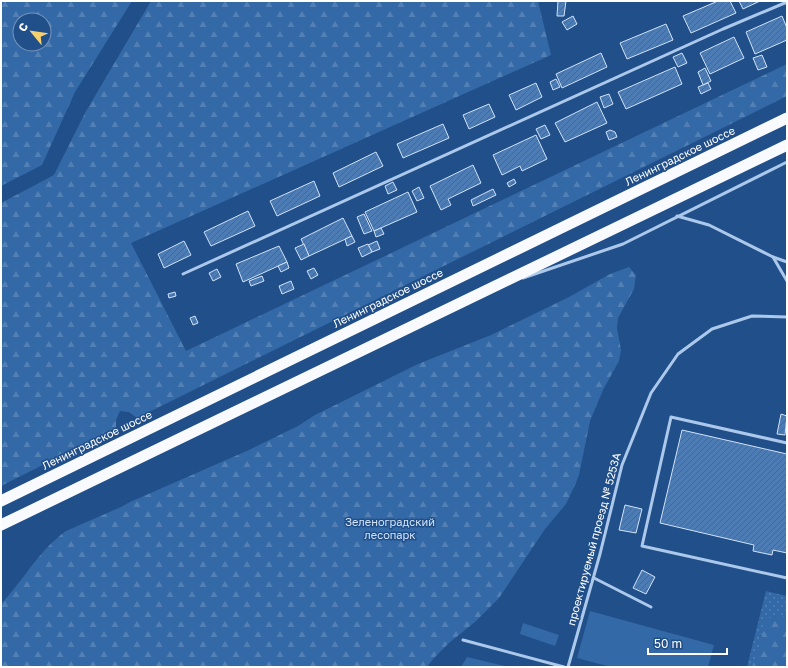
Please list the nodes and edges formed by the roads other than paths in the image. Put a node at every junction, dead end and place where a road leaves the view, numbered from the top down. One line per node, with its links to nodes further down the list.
1 (787, 2): 8 (lane)
2 (787, 118): 15 (highway, Ленинградское шоссе)
3 (787, 145): 12 (highway)
4 (787, 162): 5 (lane)
5 (677, 216): 6 (lane); 9 (lane)
6 (773, 257): 7 (lane); 11 (lane)
7 (787, 262)
8 (183, 274)
9 (521, 279)
10 (514, 281): 12 (lane)
11 (787, 281)
12 (485, 291): 16 (highway)
13 (787, 317): 17 (lane, проектируемый проезд № 5253А)
14 (787, 443): 18 (lane)
15 (1, 501)
16 (1, 525)
17 (594, 578): 19 (lane); 22 (lane, проектируемый проезд № 5253А)
18 (787, 578)
19 (651, 607)
20 (462, 640): 21 (lane)
21 (564, 667)
22 (568, 667)

